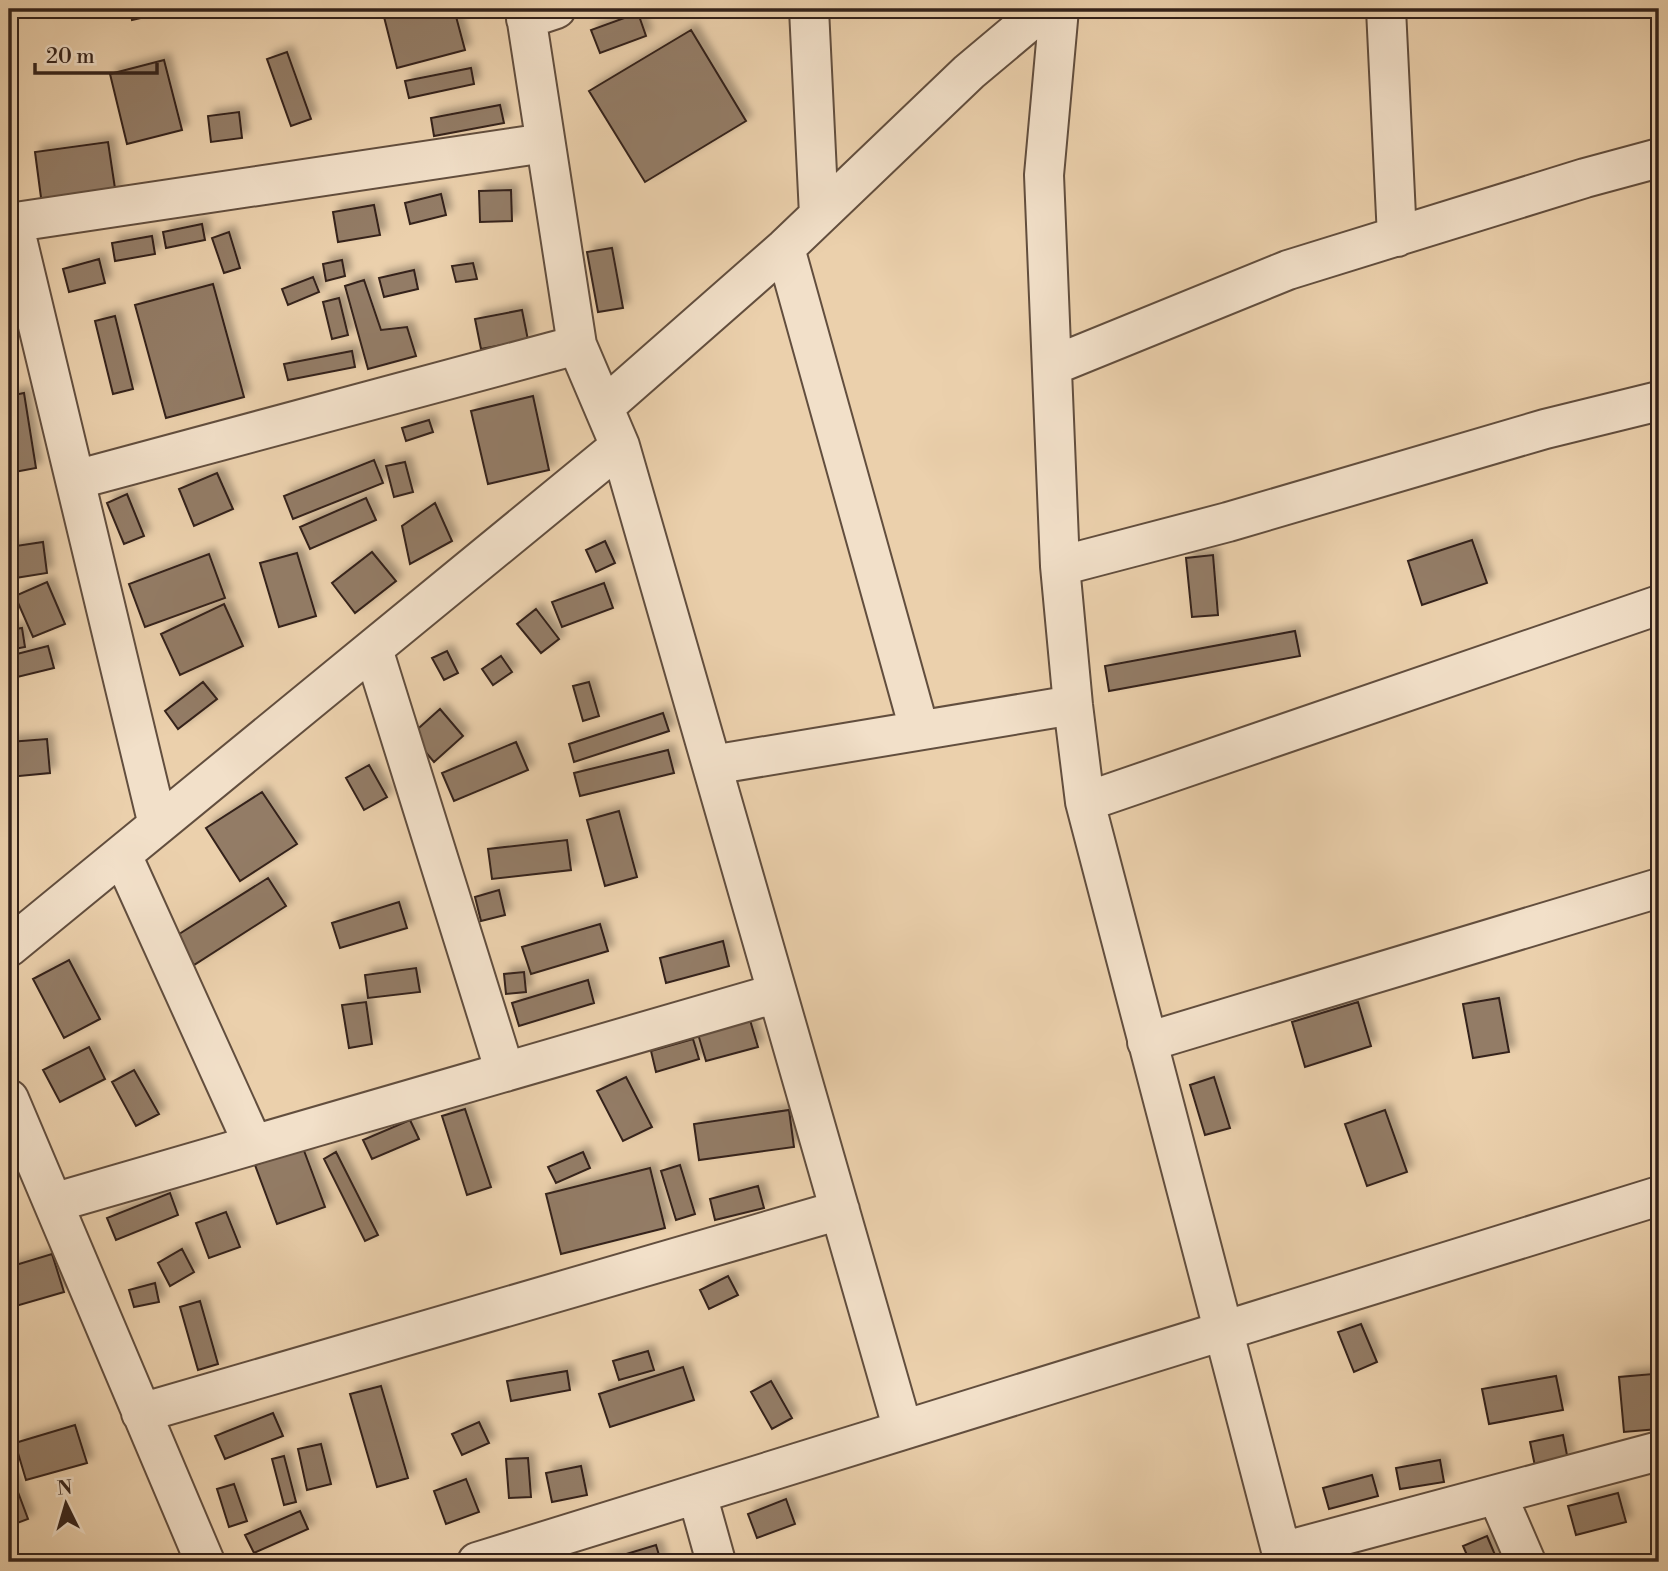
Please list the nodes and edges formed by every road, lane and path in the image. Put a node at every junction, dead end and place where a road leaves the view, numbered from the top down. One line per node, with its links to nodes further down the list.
1 (809, 9): 8 (street)
2 (1044, 9): 8 (street)
3 (1059, 9): 13 (street)
4 (1386, 9): 10 (street)
5 (535, 12): 6 (street)
6 (545, 143): 9 (street); 12 (street)
7 (1659, 158): 10 (street)
8 (819, 215): 11 (street)
9 (11, 222): 17 (street)
10 (1397, 237): 13 (street)
11 (785, 247): 15 (street); 22 (street)
12 (577, 345): 15 (street); 17 (street)
13 (1052, 366): 18 (street)
14 (1659, 401): 18 (street)
15 (604, 407): 16 (street)
16 (620, 446): 20 (street); 23 (street)
17 (75, 480): 25 (street)
18 (1060, 566): 21 (street)
19 (1659, 605): 24 (street)
20 (373, 649): 25 (street); 31 (street)
21 (1073, 705): 22 (street); 24 (street)
22 (919, 729): 23 (street)
23 (712, 765): 29 (street)
24 (1085, 802): 30 (street)
25 (158, 825): 26 (street)
26 (122, 855): 28 (street); 33 (street)
27 (1659, 888): 30 (street)
28 (9, 947)
29 (778, 993): 31 (street); 36 (street)
30 (1147, 1042): 37 (street)
31 (505, 1072): 33 (street)
32 (9, 1099): 35 (street)
33 (253, 1144): 35 (street)
34 (1659, 1196): 37 (street)
35 (52, 1203): 38 (street)
36 (840, 1210): 38 (street); 39 (street)
37 (1223, 1332): 39 (street); 43 (street)
38 (141, 1413): 44 (street)
39 (903, 1430): 41 (street)
40 (1659, 1451): 42 (street)
41 (697, 1494): 45 (street); 46 (street)
42 (1497, 1495): 43 (street); 47 (street)
43 (1283, 1557)
44 (205, 1562)
45 (477, 1562)
46 (716, 1562)
47 (1526, 1562)

